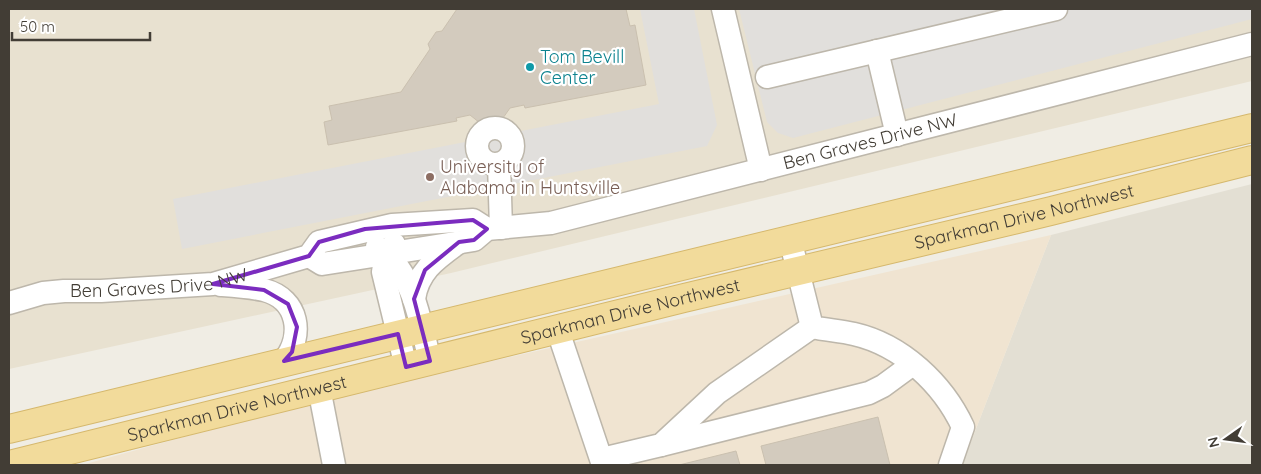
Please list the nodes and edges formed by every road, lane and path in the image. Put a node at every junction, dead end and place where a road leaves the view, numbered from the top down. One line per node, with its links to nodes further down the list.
1 (723, 9): 10 (street)
2 (1056, 9): 4 (street)
3 (1252, 44): 7 (street, Ben Graves Drive NW)
4 (877, 51): 5 (street); 7 (street)
5 (767, 77)
6 (1252, 128): 14 (main road, Sparkman Drive Northwest)
7 (897, 135): 10 (street, Ben Graves Drive NW)
8 (1252, 160): 18 (main road, Sparkman Drive Northwest)
9 (499, 164): 12 (street)
10 (762, 170): 12 (street, Ben Graves Drive NW)
11 (417, 222): 12 (street, Ben Graves Drive NW); 13 (street, Ben Graves Drive NW); 16 (street)
12 (494, 228): 15 (street, Ben Graves Drive NW)
13 (354, 232): 16 (street); 17 (street, Ben Graves Drive NW)
14 (790, 239): 18 (street); 23 (main road, Sparkman Drive Northwest)
15 (459, 242): 16 (street, Ben Graves Drive NW); 20 (street)
16 (386, 253): 17 (street, Ben Graves Drive NW); 20 (street); 23 (street)
17 (308, 256): 19 (street, Ben Graves Drive NW)
18 (797, 272): 22 (street); 24 (main road, Sparkman Drive Northwest)
19 (213, 284): 21 (street, Ben Graves Drive NW); 25 (street)
20 (414, 299): 23 (street)
21 (9, 303)
22 (812, 327): 27 (street); 30 (street)
23 (409, 331): 25 (main road, Sparkman Drive Northwest); 26 (street)
24 (558, 331): 26 (main road, Sparkman Drive Northwest); 31 (street)
25 (284, 361): 29 (main road, Sparkman Drive Northwest)
26 (418, 364): 28 (main road, Sparkman Drive Northwest)
27 (913, 364): 30 (street); 34 (street)
28 (318, 388): 32 (main road, Sparkman Drive Northwest); 33 (street)
29 (9, 429)
30 (662, 445): 31 (street)
31 (602, 462)
32 (9, 465)
33 (334, 465)
34 (950, 465)

